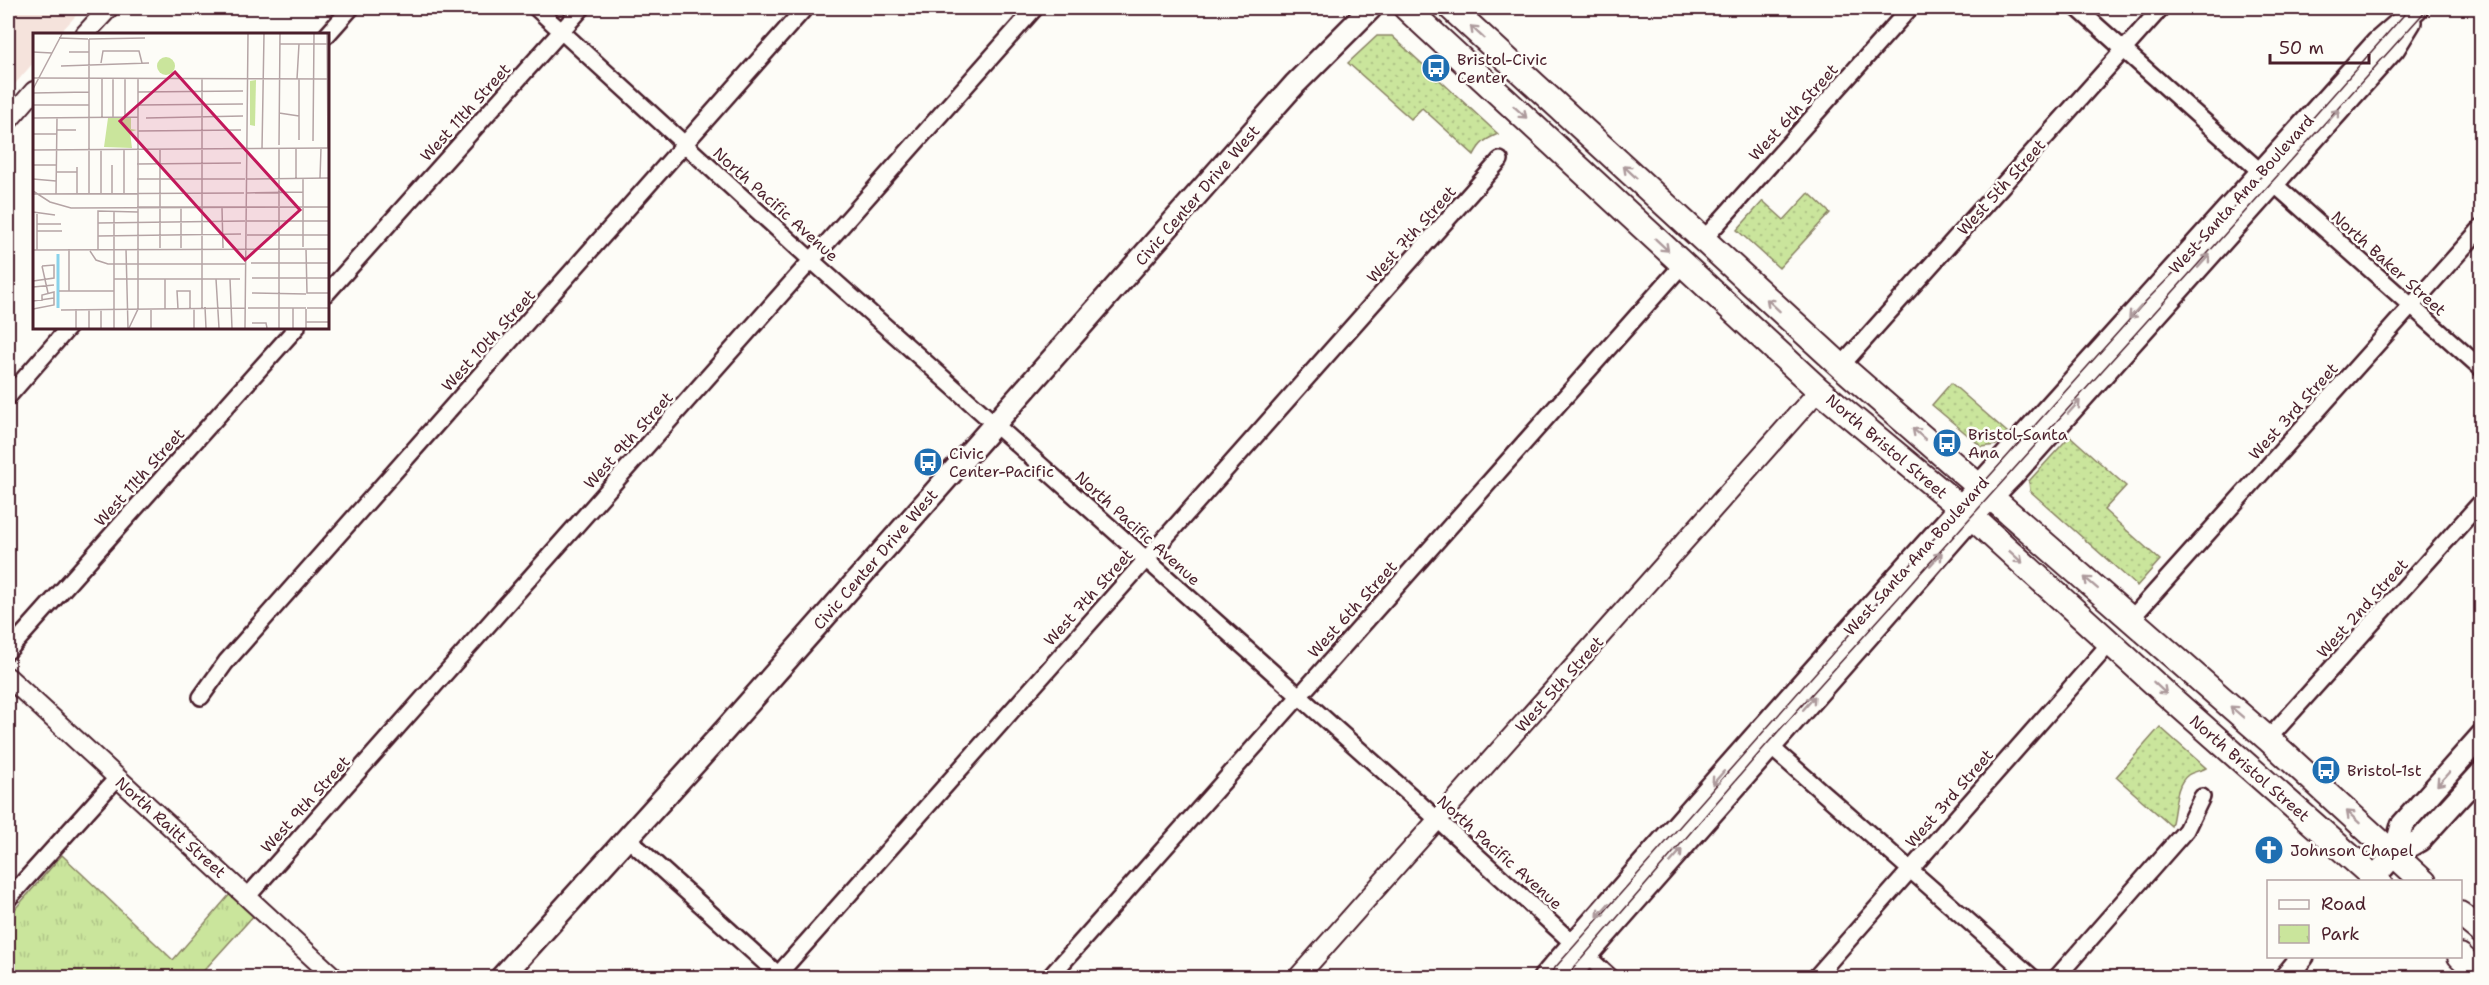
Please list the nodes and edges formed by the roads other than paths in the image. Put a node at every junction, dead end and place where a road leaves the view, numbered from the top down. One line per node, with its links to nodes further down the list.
1 (108, 8): 15 (street)
2 (351, 8): 16 (street)
3 (536, 8): 14 (street, North Pacific Avenue)
4 (582, 8): 14 (street, West 11th Street)
5 (805, 8): 20 (street, West 10th Street)
6 (1035, 8): 25 (street, West 9th Street)
7 (1371, 8): 35 (main road, Civic Center Drive West)
8 (1406, 8): 26 (main road, North Bristol Street, one-way to 26)
9 (1451, 8): 24 (main road, North Bristol Street, one-way to 9)
10 (1910, 8): 24 (street, West 6th Street)
11 (2077, 8): 17 (street, North Baker Street)
12 (2161, 8): 17 (street, West 5th Street)
13 (2418, 8): 22 (main road, West Santa Ana Boulevard)
14 (561, 31): 20 (street, North Pacific Avenue); 27 (street, West 11th Street)
15 (86, 33)
16 (328, 34)
17 (2123, 50): 22 (street, North Baker Street); 31 (street, West 5th Street)
18 (33, 92): 19 (street)
19 (8, 121)
20 (684, 145): 25 (street, North Pacific Avenue); 45 (street, West 10th Street)
21 (1500, 160): 39 (street, West 7th Street)
22 (2267, 178): 28 (street, North Baker Street); 36 (main road, West Santa Ana Boulevard)
23 (2481, 227): 28 (street, West 3rd Street)
24 (1703, 240): 31 (main road, North Bristol Street, one-way to 24)
25 (811, 260): 35 (street, North Pacific Avenue); 58 (street, West 9th Street)
26 (1683, 264): 33 (main road, North Bristol Street); 44 (street, West 6th Street)
27 (328, 292)
28 (2410, 307): 32 (street, North Baker Street); 40 (street, West 3rd Street)
29 (68, 328): 34 (street)
30 (296, 328): 42 (street, West 11th Street)
31 (1841, 366): 36 (main road, North Bristol Street, one-way to 31)
32 (2481, 369)
33 (1819, 390): 38 (main road, North Bristol Street); 52 (street, West 5th Street)
34 (8, 397)
35 (994, 424): 39 (street, North Pacific Avenue); 53 (main road, Civic Center Drive West)
36 (1986, 491): 38 (main road, West Santa Ana Boulevard); 40 (main road, North Bristol Street, one-way to 36)
37 (2481, 501): 47 (street, West 2nd Street)
38 (1966, 512): 41 (main road, North Bristol Street, one-way to 41); 48 (main road, West Santa Ana Boulevard, one-way to 38); 62 (main road, West Santa Ana Boulevard, one-way to 62)
39 (1146, 560): 44 (street, North Pacific Avenue); 65 (street, West 7th Street)
40 (2131, 619): 47 (main road, North Bristol Street, one-way to 40)
41 (2111, 642): 55 (street, West 3rd Street); 56 (main road, North Bristol Street, one-way to 56)
42 (8, 651)
43 (8, 677): 50 (street, North Raitt Street)
44 (1299, 696): 52 (street, North Pacific Avenue); 69 (street, West 6th Street)
45 (201, 697)
46 (2481, 735): 54 (main road, one-way to 54)
47 (2268, 739): 54 (main road, North Bristol Street, one-way to 47)
48 (1771, 747): 55 (street); 62 (main road, West Santa Ana Boulevard, one-way to 48)
49 (2481, 772): 54 (main road)
50 (117, 778): 58 (street, North Raitt Street); 59 (street)
51 (2202, 797): 76 (street)
52 (1438, 820): 62 (street, North Pacific Avenue); 70 (street, West 5th Street)
53 (626, 837): 65 (street); 68 (main road, Civic Center Drive West)
54 (2394, 855): 56 (main road); 57 (main road, North Bristol Street)
55 (1911, 869): 74 (street, West 3rd Street); 75 (street)
56 (2374, 880)
57 (2422, 880)
58 (247, 897): 67 (street, North Raitt Street)
59 (8, 899)
60 (2462, 916): 61 (main road)
61 (2481, 932)
62 (1580, 950): 71 (main road, West Santa Ana Boulevard); 72 (main road, West Santa Ana Boulevard); 73 (street, North Pacific Avenue)
63 (2302, 958): 77 (main road)
64 (2461, 958): 66 (main road)
65 (778, 976)
66 (2481, 976)
67 (335, 978)
68 (501, 978)
69 (1049, 978)
70 (1297, 978)
71 (1544, 978)
72 (1567, 978)
73 (1611, 978)
74 (1815, 978)
75 (2033, 978)
76 (2056, 978)
77 (2285, 978)

